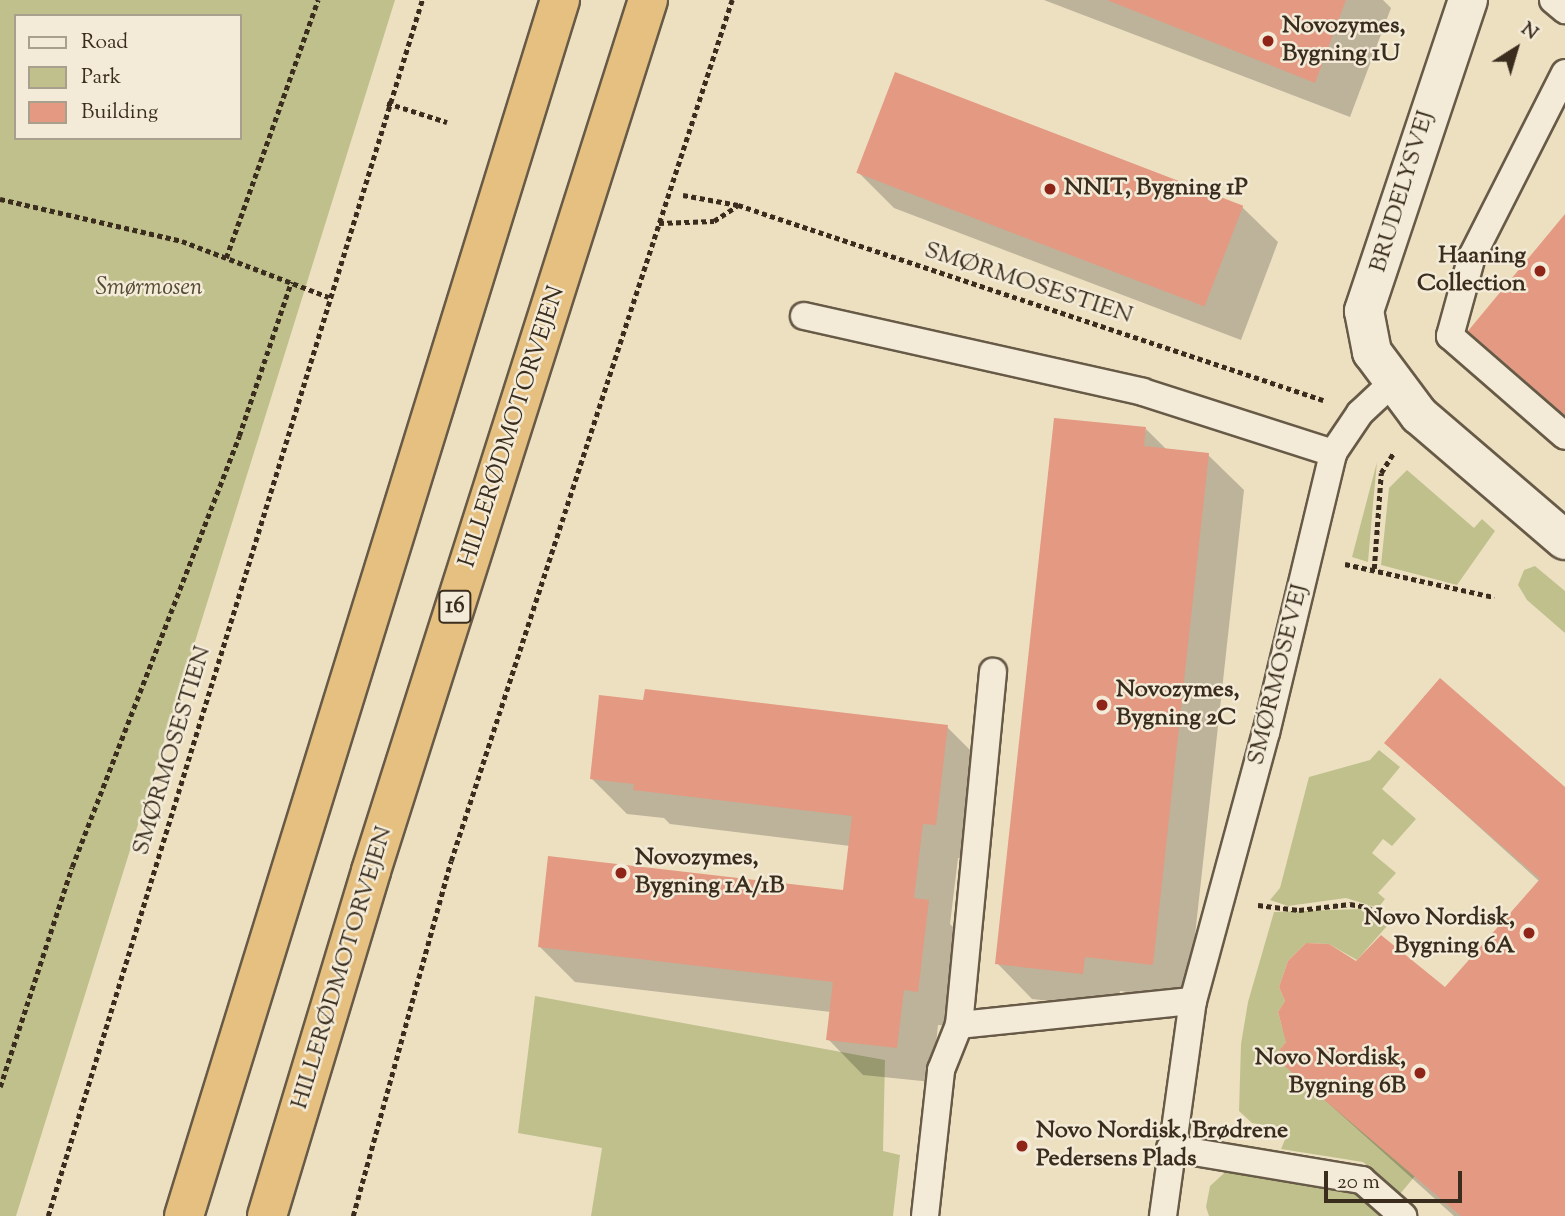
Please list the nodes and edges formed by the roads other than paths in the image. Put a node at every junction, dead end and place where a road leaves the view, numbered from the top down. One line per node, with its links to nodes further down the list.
1 (560, 0): 16 (highway)
2 (648, 0): 17 (highway, HILLERØDMOTORVEJEN / 16)
3 (1468, 0): 8 (street, BRUDELYSVEJ)
4 (1553, 0): 5 (lane)
5 (1565, 10)
6 (1565, 73): 9 (lane)
7 (804, 316): 10 (lane)
8 (1391, 384): 10 (lane, SMØRMOSEVEJ); 11 (street)
9 (1565, 436)
10 (1333, 453): 13 (lane, SMØRMOSEVEJ)
11 (1565, 540)
12 (993, 672): 14 (lane)
13 (1193, 1001): 14 (lane); 15 (lane, SMØRMOSEVEJ)
14 (959, 1024): 18 (lane)
15 (1170, 1148): 19 (lane, SMØRMOSEVEJ); 20 (lane)
16 (184, 1216)
17 (267, 1216)
18 (925, 1216)
19 (1163, 1216)
20 (1403, 1216)

